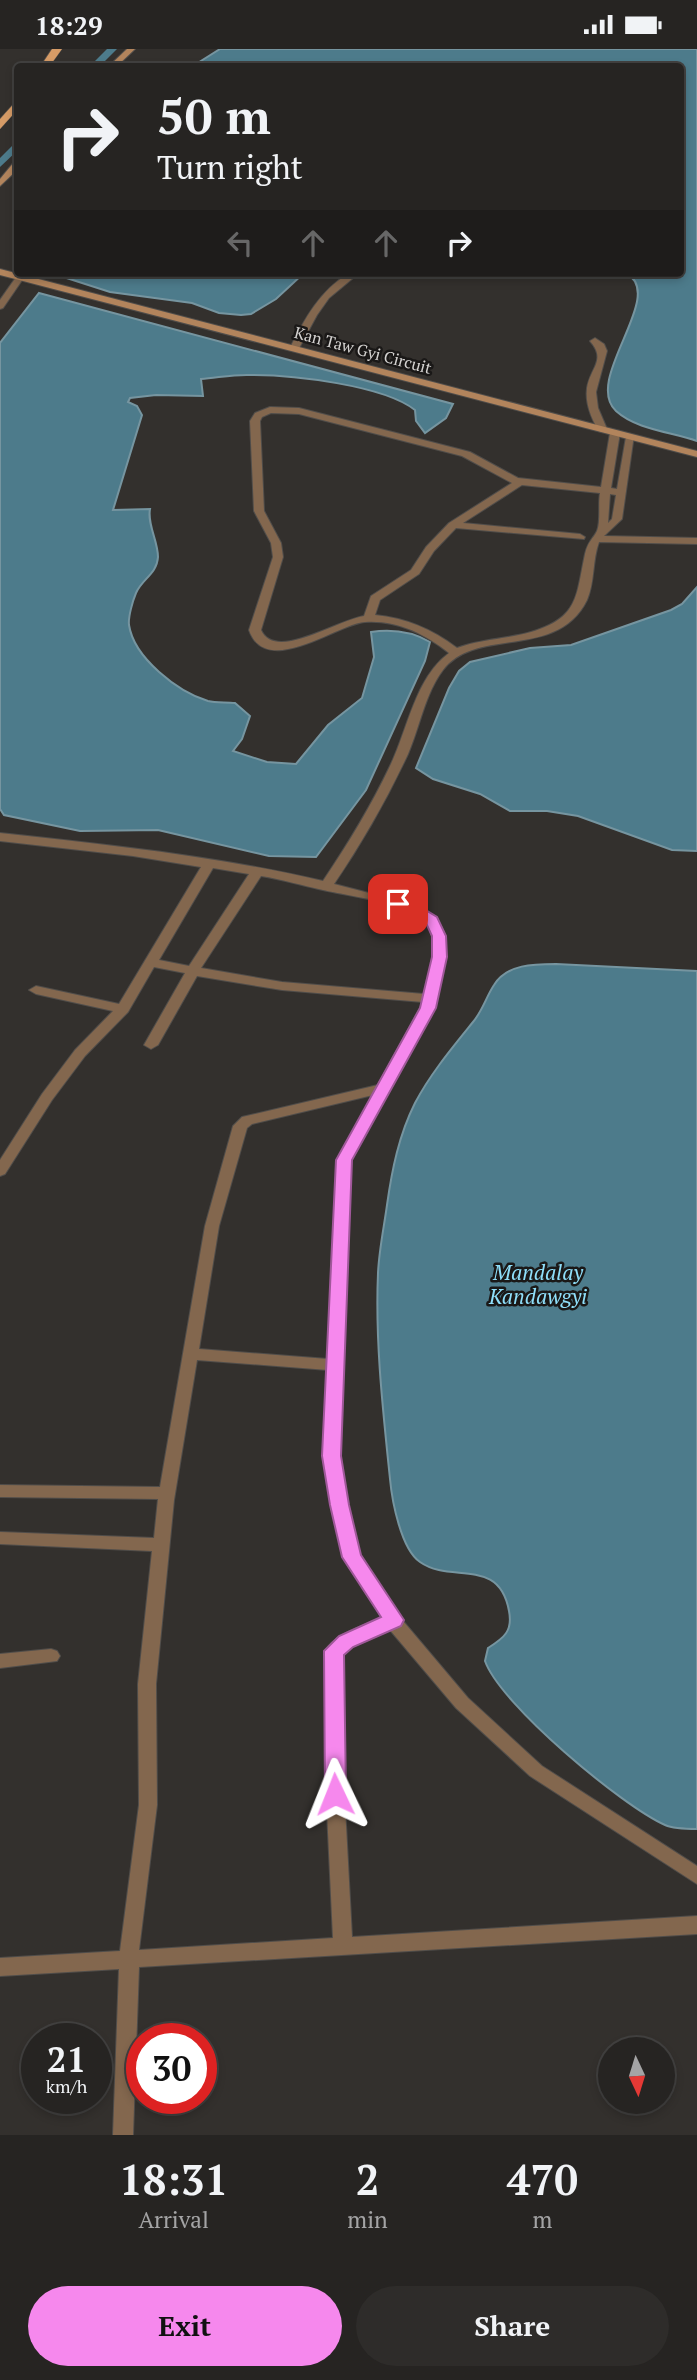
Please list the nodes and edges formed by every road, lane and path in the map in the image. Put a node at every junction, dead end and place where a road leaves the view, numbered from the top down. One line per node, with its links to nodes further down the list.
1 (131, 49): 2 (street)
2 (115, 63)
3 (14, 107): 4 (main road)
4 (0, 126)
5 (14, 168): 6 (street)
6 (0, 184)
7 (21, 277): 10 (street)
8 (29, 277): 12 (street, Kan Taw Gyi Circuit)
9 (347, 277): 12 (street)
10 (0, 306)
11 (595, 341): 13 (street)
12 (295, 348): 13 (street, Kan Taw Gyi Circuit)
13 (602, 429): 14 (street, Kan Taw Gyi Circuit)
14 (615, 433): 15 (street, Kan Taw Gyi Circuit); 18 (street)
15 (631, 437): 16 (street, Kan Taw Gyi Circuit); 19 (street)
16 (697, 454)
17 (521, 481): 18 (street); 20 (street); 24 (street)
18 (605, 490): 19 (street); 21 (street)
19 (621, 492): 21 (street)
20 (453, 525): 22 (street); 24 (street)
21 (599, 535): 23 (street); 25 (street)
22 (580, 537)
23 (697, 541)
24 (368, 619): 25 (street)
25 (456, 653): 29 (street)
26 (0, 837): 27 (street)
27 (209, 864): 28 (street); 30 (street)
28 (257, 872): 29 (street); 31 (street)
29 (325, 887): 33 (street)
30 (152, 963): 31 (street); 34 (street)
31 (194, 973): 33 (street); 35 (street)
32 (36, 990): 34 (street)
33 (430, 999): 36 (street)
34 (123, 1009): 37 (street)
35 (151, 1045)
36 (385, 1088): 38 (street); 39 (street)
37 (0, 1171)
38 (189, 1354): 39 (street); 41 (street)
39 (337, 1365): 44 (street)
40 (0, 1491): 41 (street)
41 (167, 1493): 43 (street)
42 (0, 1538): 43 (street)
43 (161, 1545): 50 (street)
44 (394, 1620): 47 (street); 49 (street)
45 (51, 1656): 46 (street)
46 (0, 1661)
47 (697, 1875)
48 (697, 1925): 49 (street)
49 (343, 1947): 50 (street)
50 (130, 1959): 51 (street); 52 (street)
51 (0, 1968)
52 (123, 2135)

